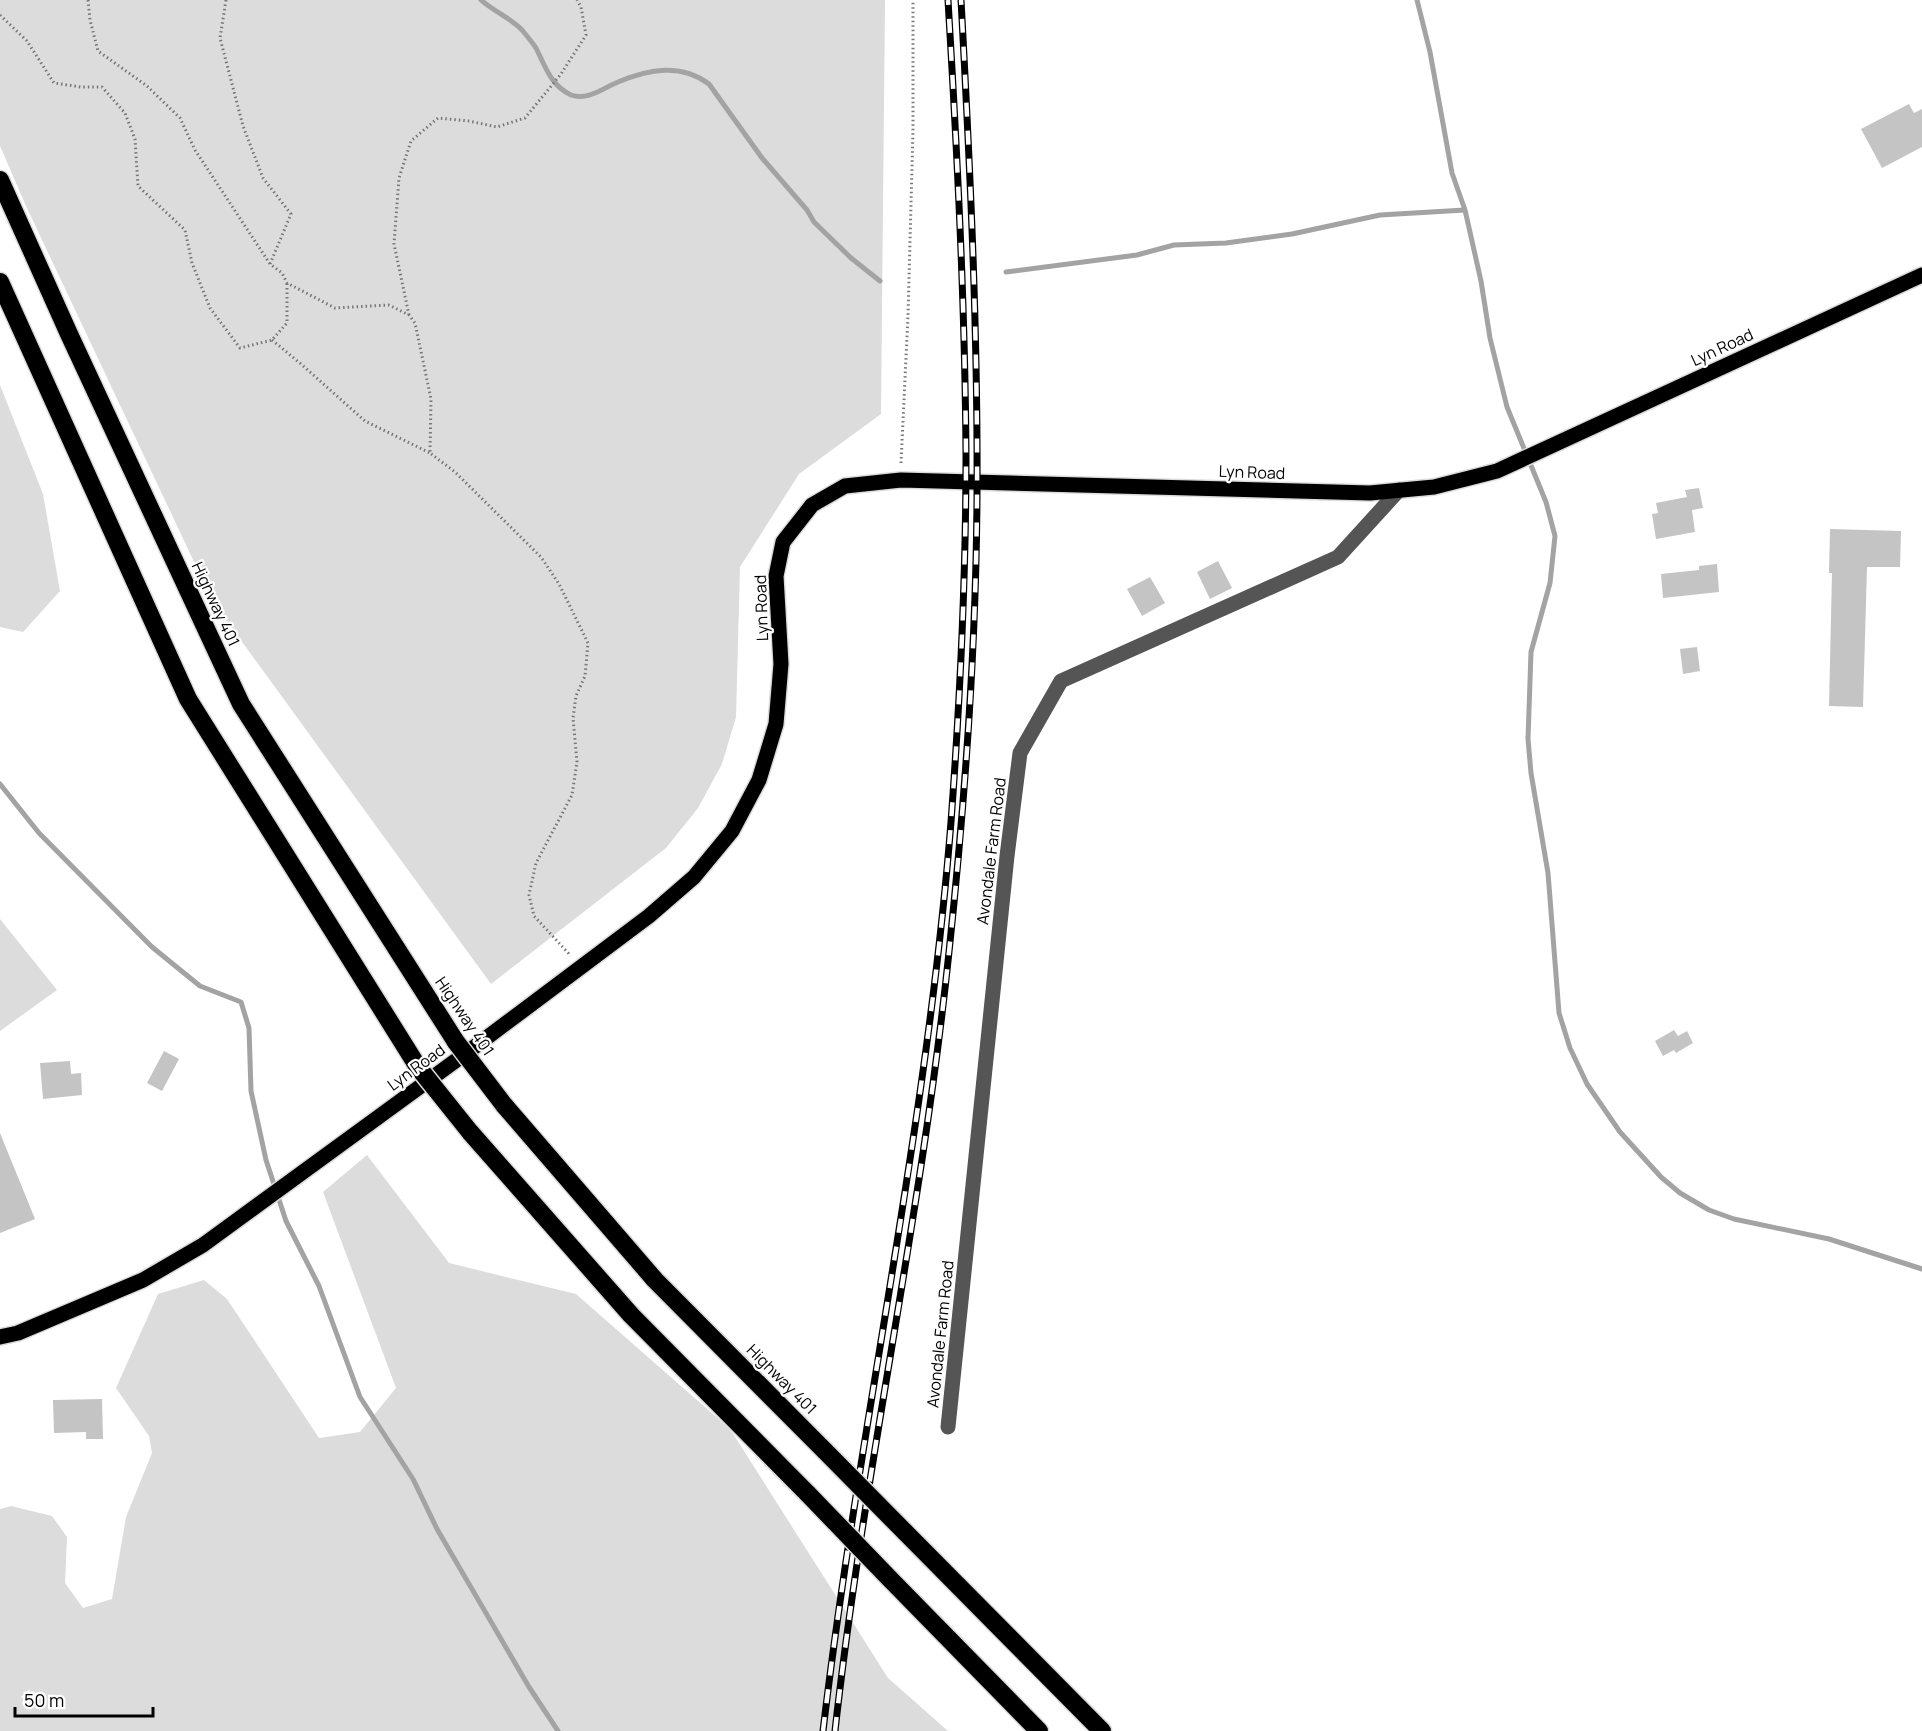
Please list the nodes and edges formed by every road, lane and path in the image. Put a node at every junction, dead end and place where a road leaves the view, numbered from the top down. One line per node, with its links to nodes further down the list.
1 (88, 0): 7 (path)
2 (226, 0): 7 (path)
3 (577, 0): 11 (path)
4 (913, 0): 14 (path)
5 (0, 15): 12 (path)
6 (0, 180): 20 (highway, Highway 401, bridge)
7 (270, 264): 10 (path)
8 (1922, 275): 15 (main road, Lyn Road)
9 (0, 282): 19 (highway, bridge)
10 (287, 283): 11 (path); 12 (path)
11 (409, 315): 13 (path)
12 (272, 340): 13 (path)
13 (430, 453): 16 (path)
14 (901, 480): 15 (main road, Lyn Road); 16 (main road, Lyn Road)
15 (1398, 490): 18 (street, Avondale Farm Road)
16 (580, 967): 17 (main road, Lyn Road)
17 (0, 1337)
18 (948, 1427)
19 (1039, 1731)
20 (1102, 1731)

